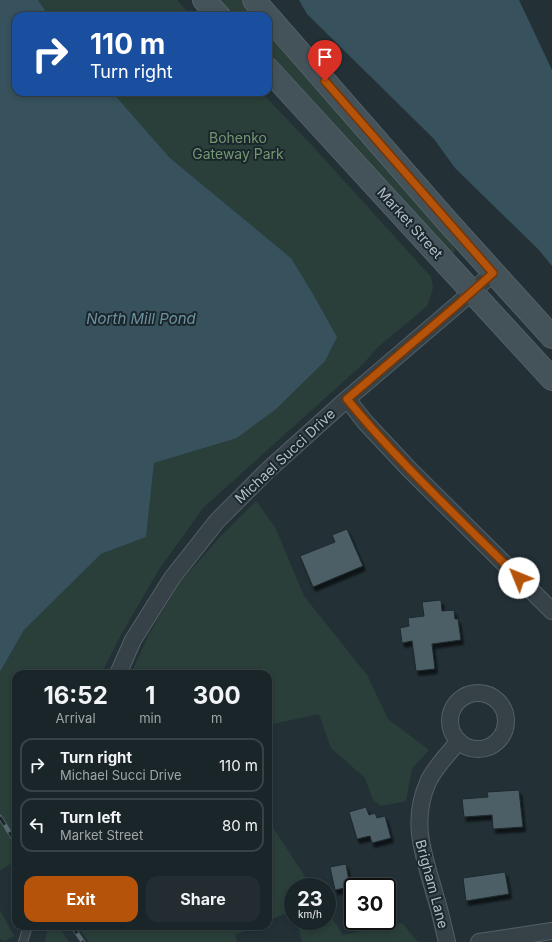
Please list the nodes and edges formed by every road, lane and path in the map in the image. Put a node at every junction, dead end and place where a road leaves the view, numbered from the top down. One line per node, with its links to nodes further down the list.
1 (204, 0): 3 (main road)
2 (254, 0): 4 (main road, Market Street)
3 (215, 12)
4 (265, 12)
5 (272, 21): 7 (main road, Market Street)
6 (272, 73): 8 (main road, Market Street)
7 (493, 273): 8 (street, Michael Succi Drive); 9 (main road, Market Street)
8 (472, 292): 10 (main road, Market Street); 11 (street, Michael Succi Drive)
9 (552, 337)
10 (552, 379)
11 (347, 399): 12 (street); 13 (street, Michael Succi Drive)
12 (552, 611)
13 (120, 670)
14 (459, 741): 18 (street, Brigham Lane)
15 (27, 930): 17 (lane)
16 (552, 931): 19 (street)
17 (23, 942)
18 (447, 942)
19 (479, 942)

